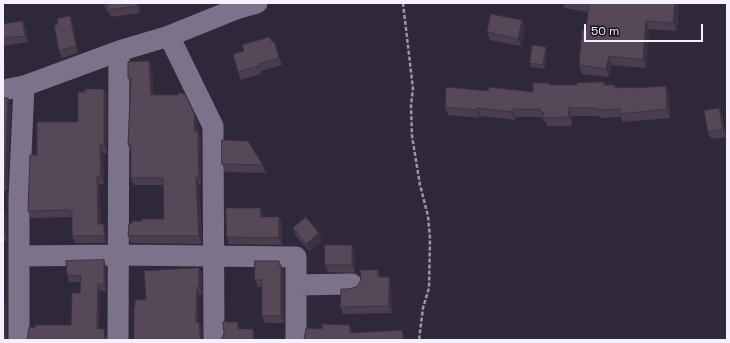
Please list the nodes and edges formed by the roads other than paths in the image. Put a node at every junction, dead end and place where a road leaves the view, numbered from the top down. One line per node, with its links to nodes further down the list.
1 (257, 3): 2 (street)
2 (169, 36): 3 (street); 9 (street)
3 (119, 51): 4 (street); 7 (street)
4 (24, 86): 5 (street); 6 (street)
5 (3, 90)
6 (11, 199): 8 (street)
7 (117, 255): 8 (street); 9 (street); 14 (street)
8 (20, 256): 12 (street)
9 (214, 256): 10 (street); 15 (street)
10 (296, 284): 11 (street); 16 (street)
11 (352, 284)
12 (11, 286): 13 (street)
13 (19, 340)
14 (118, 340)
15 (214, 340)
16 (296, 340)

